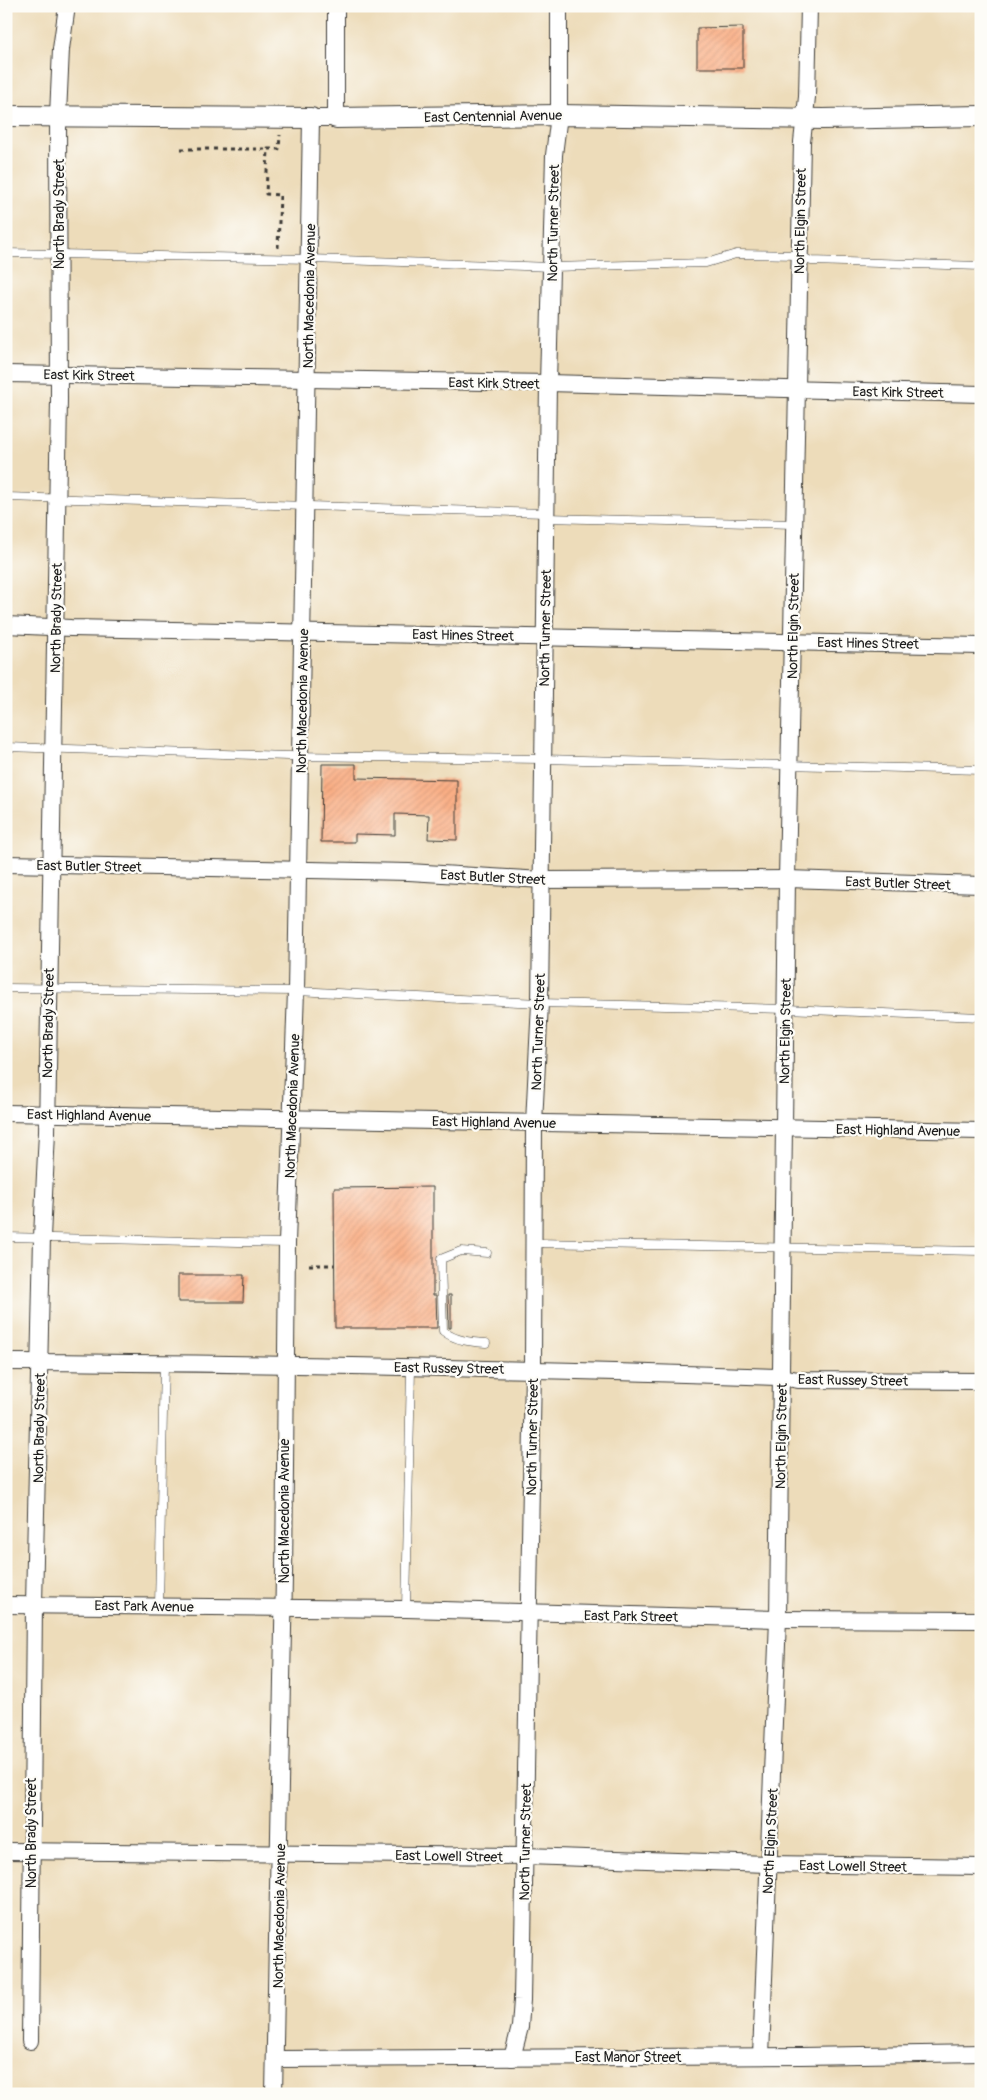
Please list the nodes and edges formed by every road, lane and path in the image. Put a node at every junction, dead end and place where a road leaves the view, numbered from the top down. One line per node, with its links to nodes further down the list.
1 (67, 6): 5 (street, North Brady Street)
2 (336, 6): 11 (street)
3 (559, 6): 6 (street, North Turner Street)
4 (809, 6): 9 (street, North Elgin Street)
5 (58, 115): 7 (street, East Centennial Avenue); 10 (street, East Centennial Avenue); 17 (street, North Brady Street)
6 (558, 115): 9 (street, East Centennial Avenue); 11 (street, East Centennial Avenue); 21 (street, North Turner Street)
7 (6, 116)
8 (981, 116): 9 (street, East Centennial Avenue)
9 (804, 117): 18 (street, North Elgin Street)
10 (311, 118): 11 (street, East Centennial Avenue); 19 (street, North Macedonia Avenue)
11 (336, 118)
12 (286, 136): 14 (path)
13 (181, 149): 14 (path)
14 (268, 149): 15 (path)
15 (269, 248)
16 (6, 253): 17 (lane)
17 (59, 254): 19 (lane); 23 (street, North Brady Street)
18 (799, 255): 20 (lane); 21 (lane); 26 (street, North Elgin Street)
19 (310, 259): 21 (lane); 24 (street, North Macedonia Avenue)
20 (981, 266)
21 (552, 267): 25 (street, North Turner Street)
22 (6, 374): 23 (street, East Kirk Street)
23 (58, 374): 24 (street, East Kirk Street); 29 (street, North Brady Street)
24 (307, 380): 25 (street, East Kirk Street); 30 (street, North Macedonia Avenue)
25 (548, 383): 26 (street, East Kirk Street); 31 (street, North Turner Street)
26 (798, 390): 27 (street, East Kirk Street); 32 (street, North Elgin Street)
27 (981, 394)
28 (6, 497): 29 (lane)
29 (58, 498): 30 (lane); 34 (street, North Brady Street)
30 (305, 506): 31 (lane); 35 (street, North Macedonia Avenue)
31 (546, 516): 32 (lane); 36 (street, North Turner Street)
32 (795, 524): 37 (street, North Elgin Street)
33 (6, 625): 34 (street, East Hines Street)
34 (56, 626): 35 (street, East Hines Street); 40 (street, North Brady Street)
35 (303, 633): 36 (street, East Hines Street); 41 (street, North Macedonia Avenue)
36 (544, 638): 37 (street, East Hines Street); 42 (street, North Turner Street)
37 (792, 642): 38 (street, East Hines Street); 43 (street, North Elgin Street)
38 (981, 646)
39 (6, 747): 40 (lane)
40 (53, 749): 41 (lane); 46 (street, North Brady Street)
41 (302, 756): 42 (lane); 47 (street, North Macedonia Avenue)
42 (543, 759): 43 (lane); 49 (street, North Turner Street)
43 (790, 767): 44 (lane); 48 (street, North Elgin Street)
44 (981, 770)
45 (6, 864): 46 (street, East Butler Street)
46 (50, 865): 47 (street, East Butler Street); 52 (street, North Brady Street)
47 (298, 871): 49 (street, East Butler Street); 53 (street, North Macedonia Avenue)
48 (786, 879): 49 (street, East Butler Street); 50 (street, East Butler Street); 55 (street, North Elgin Street)
49 (542, 880): 54 (street, North Turner Street)
50 (981, 885)
51 (6, 988): 52 (lane)
52 (48, 988): 53 (lane); 58 (street, North Brady Street)
53 (296, 991): 54 (lane); 59 (street, North Macedonia Avenue)
54 (540, 1003): 55 (lane); 60 (street, North Turner Street)
55 (786, 1009): 56 (lane); 61 (street, North Elgin Street)
56 (981, 1017)
57 (6, 1113): 58 (street, East Highland Avenue)
58 (47, 1114): 59 (street, East Highland Avenue); 64 (street, North Brady Street)
59 (291, 1118): 60 (street, East Highland Avenue); 65 (street, North Macedonia Avenue)
60 (534, 1123): 61 (street, East Highland Avenue); 66 (street, North Turner Street)
61 (784, 1128): 62 (street, East Highland Avenue); 67 (street, North Elgin Street)
62 (981, 1131)
63 (6, 1236): 64 (lane)
64 (42, 1237): 65 (lane); 74 (street, North Brady Street)
65 (287, 1243): 76 (street, North Macedonia Avenue)
66 (534, 1243): 67 (lane); 78 (street, North Turner Street)
67 (782, 1248): 68 (lane); 79 (street, North Elgin Street)
68 (981, 1252)
69 (487, 1253): 72 (lane)
70 (334, 1265): 71 (path)
71 (309, 1266)
72 (486, 1342)
73 (6, 1362): 74 (street, East Russey Street)
74 (41, 1362): 75 (street, East Russey Street); 82 (street, North Brady Street)
75 (164, 1362): 76 (street, East Russey Street); 83 (lane)
76 (285, 1364): 77 (street, East Russey Street); 84 (street, North Macedonia Avenue)
77 (411, 1368): 78 (street, East Russey Street); 85 (lane)
78 (532, 1369): 79 (street, East Russey Street); 86 (street, North Turner Street)
79 (782, 1378): 80 (street, East Russey Street); 87 (street, North Elgin Street)
80 (981, 1381)
81 (6, 1605): 82 (street, East Park Avenue)
82 (34, 1605): 83 (street, East Park Avenue); 90 (street, North Brady Street)
83 (159, 1606): 84 (street, East Park Avenue)
84 (282, 1609): 85 (street, East Park Street); 91 (street, North Macedonia Avenue)
85 (406, 1609): 86 (street, East Park Street)
86 (529, 1614): 87 (street, East Park Street); 92 (street, North Turner Street)
87 (778, 1619): 88 (street, East Park Street); 93 (street, North Elgin Street)
88 (981, 1620)
89 (6, 1851): 90 (street, East Lowell Street)
90 (31, 1851): 91 (street, East Lowell Street); 95 (street, North Brady Street)
91 (280, 1854): 92 (street, East Lowell Street); 99 (street, North Macedonia Avenue)
92 (526, 1856): 93 (street, East Lowell Street); 98 (street, North Turner Street)
93 (768, 1864): 94 (street, East Lowell Street); 97 (street, North Elgin Street)
94 (981, 1867)
95 (30, 2041)
96 (981, 2053): 97 (street, East Manor Street)
97 (761, 2056): 98 (street, East Manor Street)
98 (512, 2058): 99 (street, East Manor Street)
99 (276, 2059): 100 (street, North Macedonia Avenue)
100 (274, 2094)

